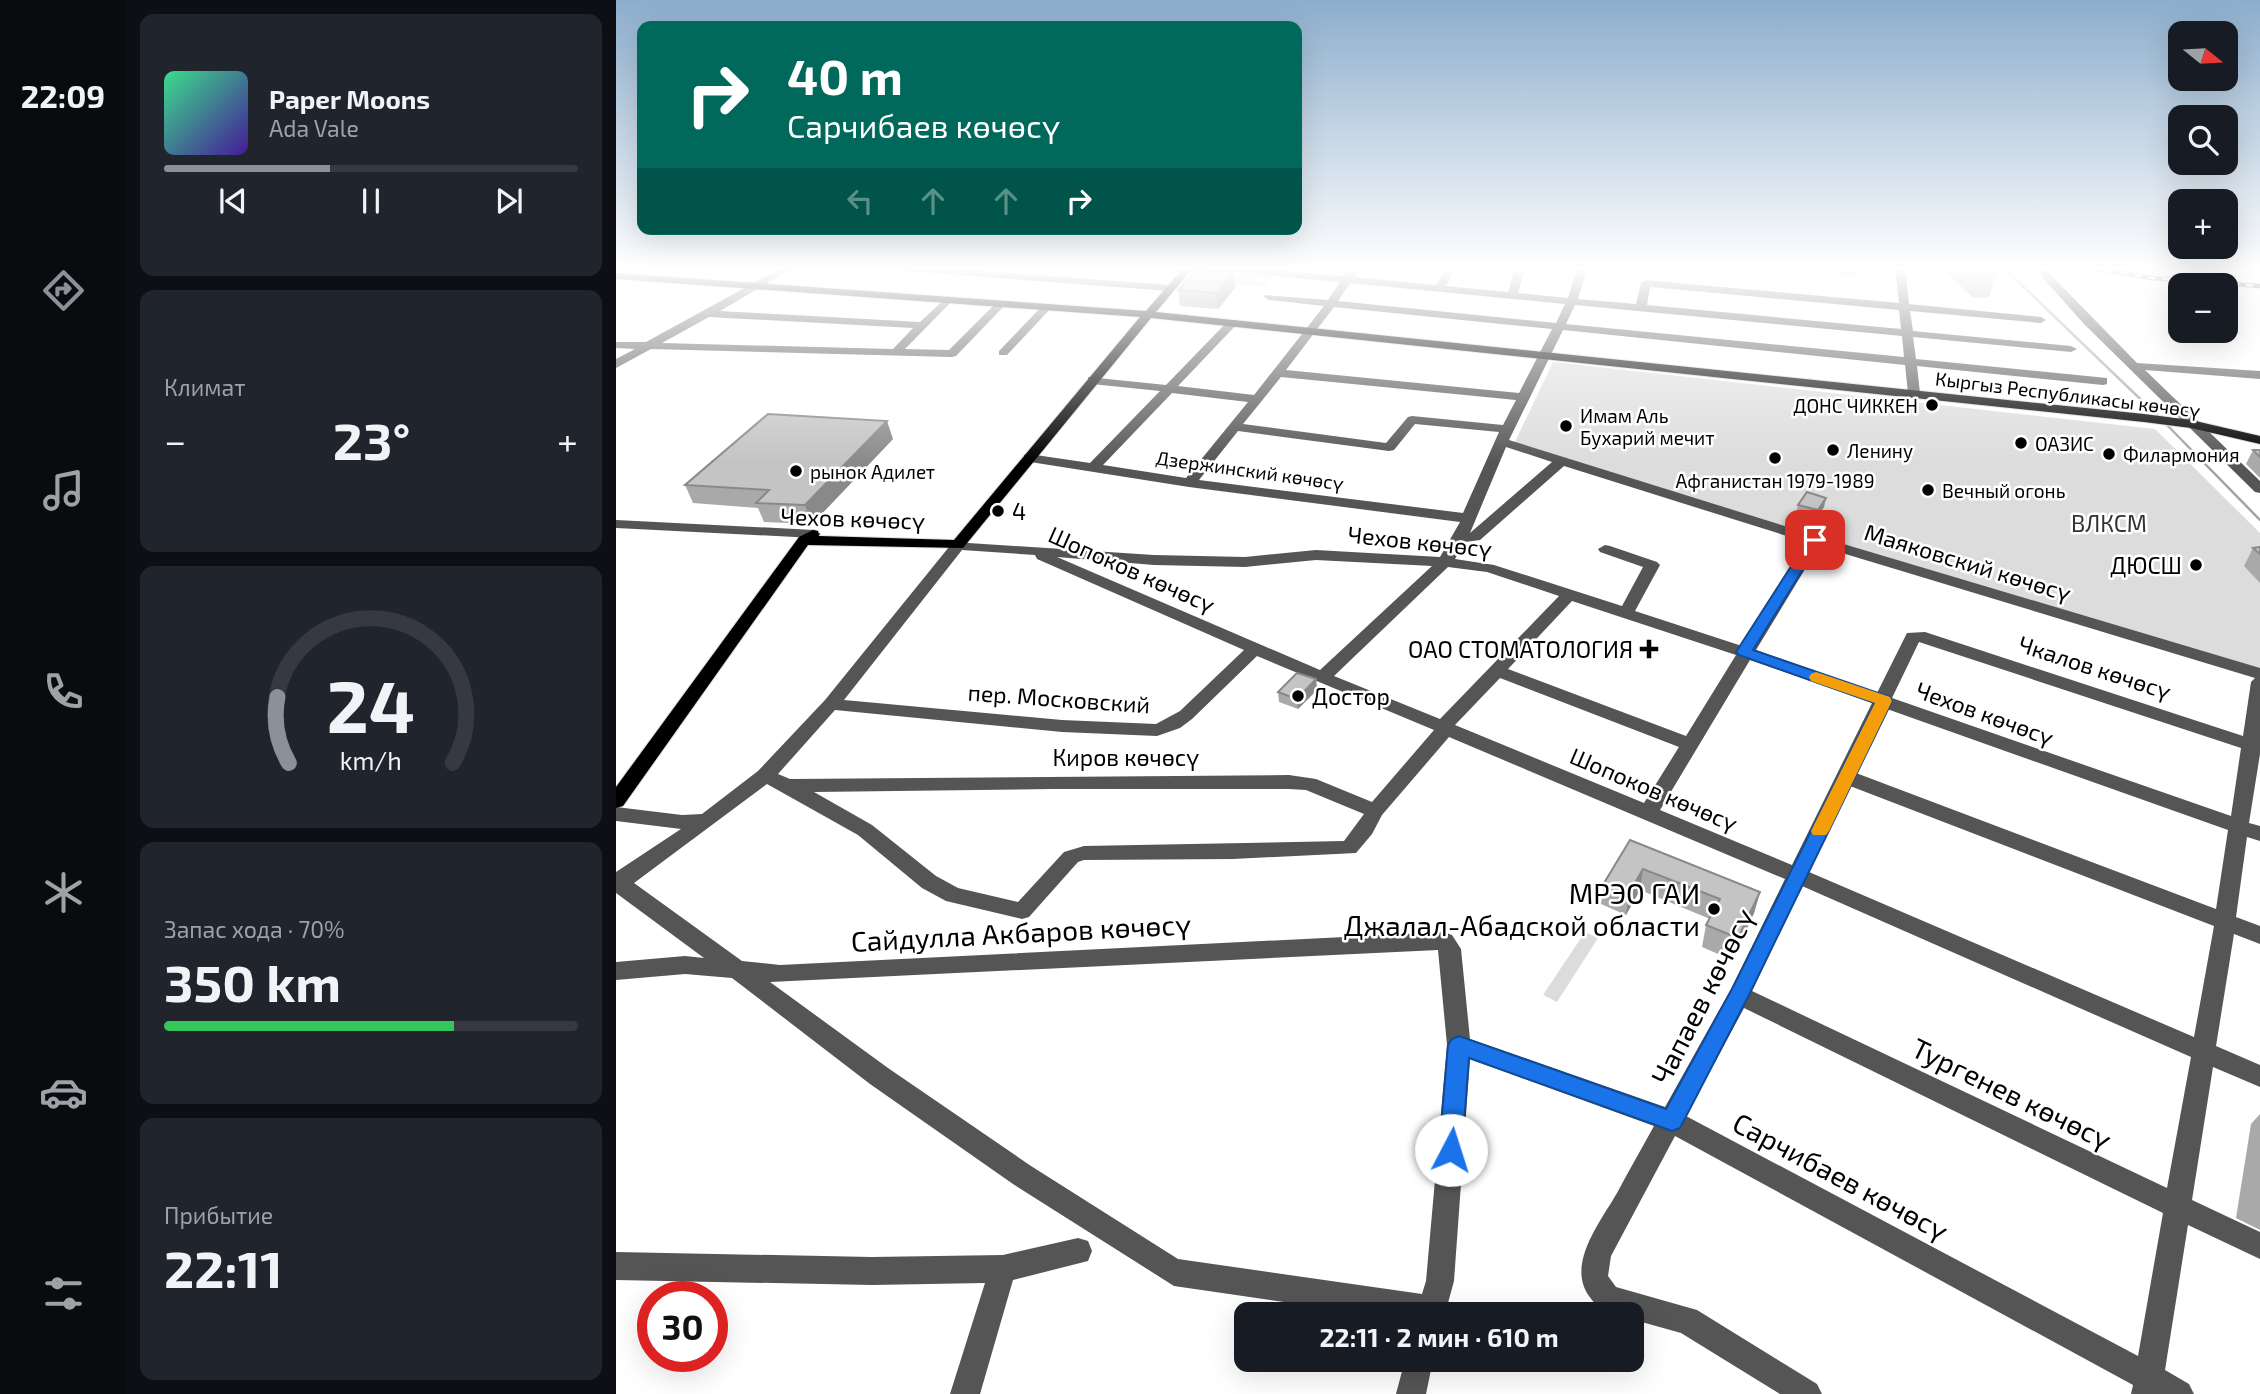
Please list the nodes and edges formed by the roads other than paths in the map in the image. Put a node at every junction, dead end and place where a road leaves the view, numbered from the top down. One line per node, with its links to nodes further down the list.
1 (669, 333): 14 (street)
2 (914, 333): 16 (street)
3 (973, 333): 16 (street)
4 (1023, 333): 17 (street)
5 (1131, 333): 24 (main road)
6 (1222, 333): 26 (street)
7 (1310, 333): 22 (street)
8 (1331, 333): 18 (main road, Кыргыз Республикасы көчөсү)
9 (1557, 333): 18 (street)
10 (1631, 333): 19 (street)
11 (1907, 333): 15 (street); 19 (street)
12 (2099, 333): 21 (street)
13 (616, 345): 14 (street)
14 (647, 346): 16 (street); 20 (street)
15 (2071, 349)
16 (896, 352)
17 (1003, 354)
18 (1544, 356): 27 (main road, Кыргыз Республикасы көчөсү); 28 (street)
19 (1910, 361): 25 (street); 27 (street)
20 (616, 364)
21 (2132, 366): 23 (street); 30 (street)
22 (1278, 373): 28 (street); 29 (street)
23 (2260, 375)
24 (1092, 380): 26 (street); 34 (main road)
25 (2102, 381)
26 (1168, 388): 29 (street); 36 (street)
27 (1914, 393): 30 (main road, Кыргыз Республикасы көчөсү)
28 (1523, 397): 32 (street)
29 (1258, 399): 31 (street)
30 (2191, 424): 33 (main road, Кыргыз Республикасы көчөсү); 38 (street)
31 (1236, 427): 32 (street, Маяковский көчөсү); 37 (street)
32 (1505, 435): 35 (street, Маяковский көчөсү); 39 (street)
33 (2260, 440)
34 (1029, 458): 36 (street, Дзержинский көчөсү); 45 (main road)
35 (1561, 461): 43 (street); 44 (street, Маяковский көчөсү)
36 (1093, 468): 37 (street, Дзержинский көчөсү)
37 (1189, 483): 39 (street, Дзержинский көчөсү)
38 (2260, 489)
39 (1466, 518): 43 (street)
40 (616, 524): 42 (street, Чехов көчөсү)
41 (616, 529): 42 (street, Чехов көчөсү)
42 (809, 537): 45 (main road, Чехов көчөсү); 66 (main road)
43 (1460, 538): 48 (street)
44 (1815, 540): 53 (street); 55 (street, Маяковский көчөсү)
45 (961, 541): 47 (street, Чехов көчөсү); 59 (street)
46 (1605, 549): 50 (street)
47 (1029, 550): 48 (street, Чехов көчөсү); 52 (street, Шопоков көчөсү)
48 (1445, 562): 49 (street, Чехов көчөсү); 56 (street)
49 (1571, 593): 50 (street, Чехов көчөсү); 54 (street)
50 (1627, 611): 53 (street, Чехов көчөсү)
51 (1913, 637): 58 (street, Чапаев көчөсү); 62 (street, Чкалов көчөсү)
52 (1255, 649): 56 (street, Шопоков көчөсү); 59 (street, пер. Московский)
53 (1744, 652): 58 (street, Чехов көчөсү); 61 (street)
54 (1495, 670): 60 (street); 61 (street)
55 (2260, 674)
56 (1323, 677): 60 (street, Шопоков көчөсү)
57 (2260, 682): 62 (street)
58 (1884, 701): 64 (street, Чапаев көчөсү); 71 (street, Чехов көчөсү)
59 (831, 704): 63 (street)
60 (1444, 728): 67 (street); 68 (street, Шопоков көчөсү)
61 (1689, 744): 68 (street)
62 (2255, 746): 71 (street)
63 (765, 776): 65 (street, Киров көчөсү); 70 (street)
64 (1847, 777): 72 (street, Чапаев көчөсү); 74 (street)
65 (788, 786): 67 (street, Киров көчөсү); 67 (street)
66 (616, 801)
67 (1375, 811)
68 (1648, 813): 72 (street, Шопоков көчөсү)
69 (616, 814): 70 (street)
70 (706, 821): 73 (street)
71 (2249, 830): 74 (street)
72 (1797, 875): 78 (street, Чапаев көчөсү); 80 (street, Шопоков көчөсү)
73 (617, 882): 76 (street)
74 (2225, 922): 75 (street); 80 (street)
75 (2260, 935)
76 (736, 970): 77 (street, Сайдулла Акбаров көчөсү); 79 (street, Сайдулла Акбаров көчөсү); 88 (street)
77 (616, 971)
78 (1739, 995): 82 (street, Чапаев көчөсү); 83 (street, Тургенев көчөсү)
79 (1459, 1045): 82 (street, Сарчибаев көчөсү); 89 (street)
80 (2204, 1052): 81 (street, Шопоков көчөсү); 83 (street)
81 (2260, 1076)
82 (1672, 1121): 91 (street, Сарчибаев көчөсү); 94 (street, Чапаев көчөсү)
83 (2178, 1206): 84 (street, Тургенев көчөсү); 91 (street)
84 (2260, 1246)
85 (1078, 1251): 87 (street)
86 (616, 1266): 87 (street)
87 (1003, 1269): 92 (street)
88 (1368, 1302)
89 (1435, 1302)
90 (1416, 1372): 93 (street)
91 (2146, 1385): 95 (street, Сарчибаев көчөсү)
92 (965, 1394)
93 (1410, 1394)
94 (1807, 1394)
95 (2179, 1394)

